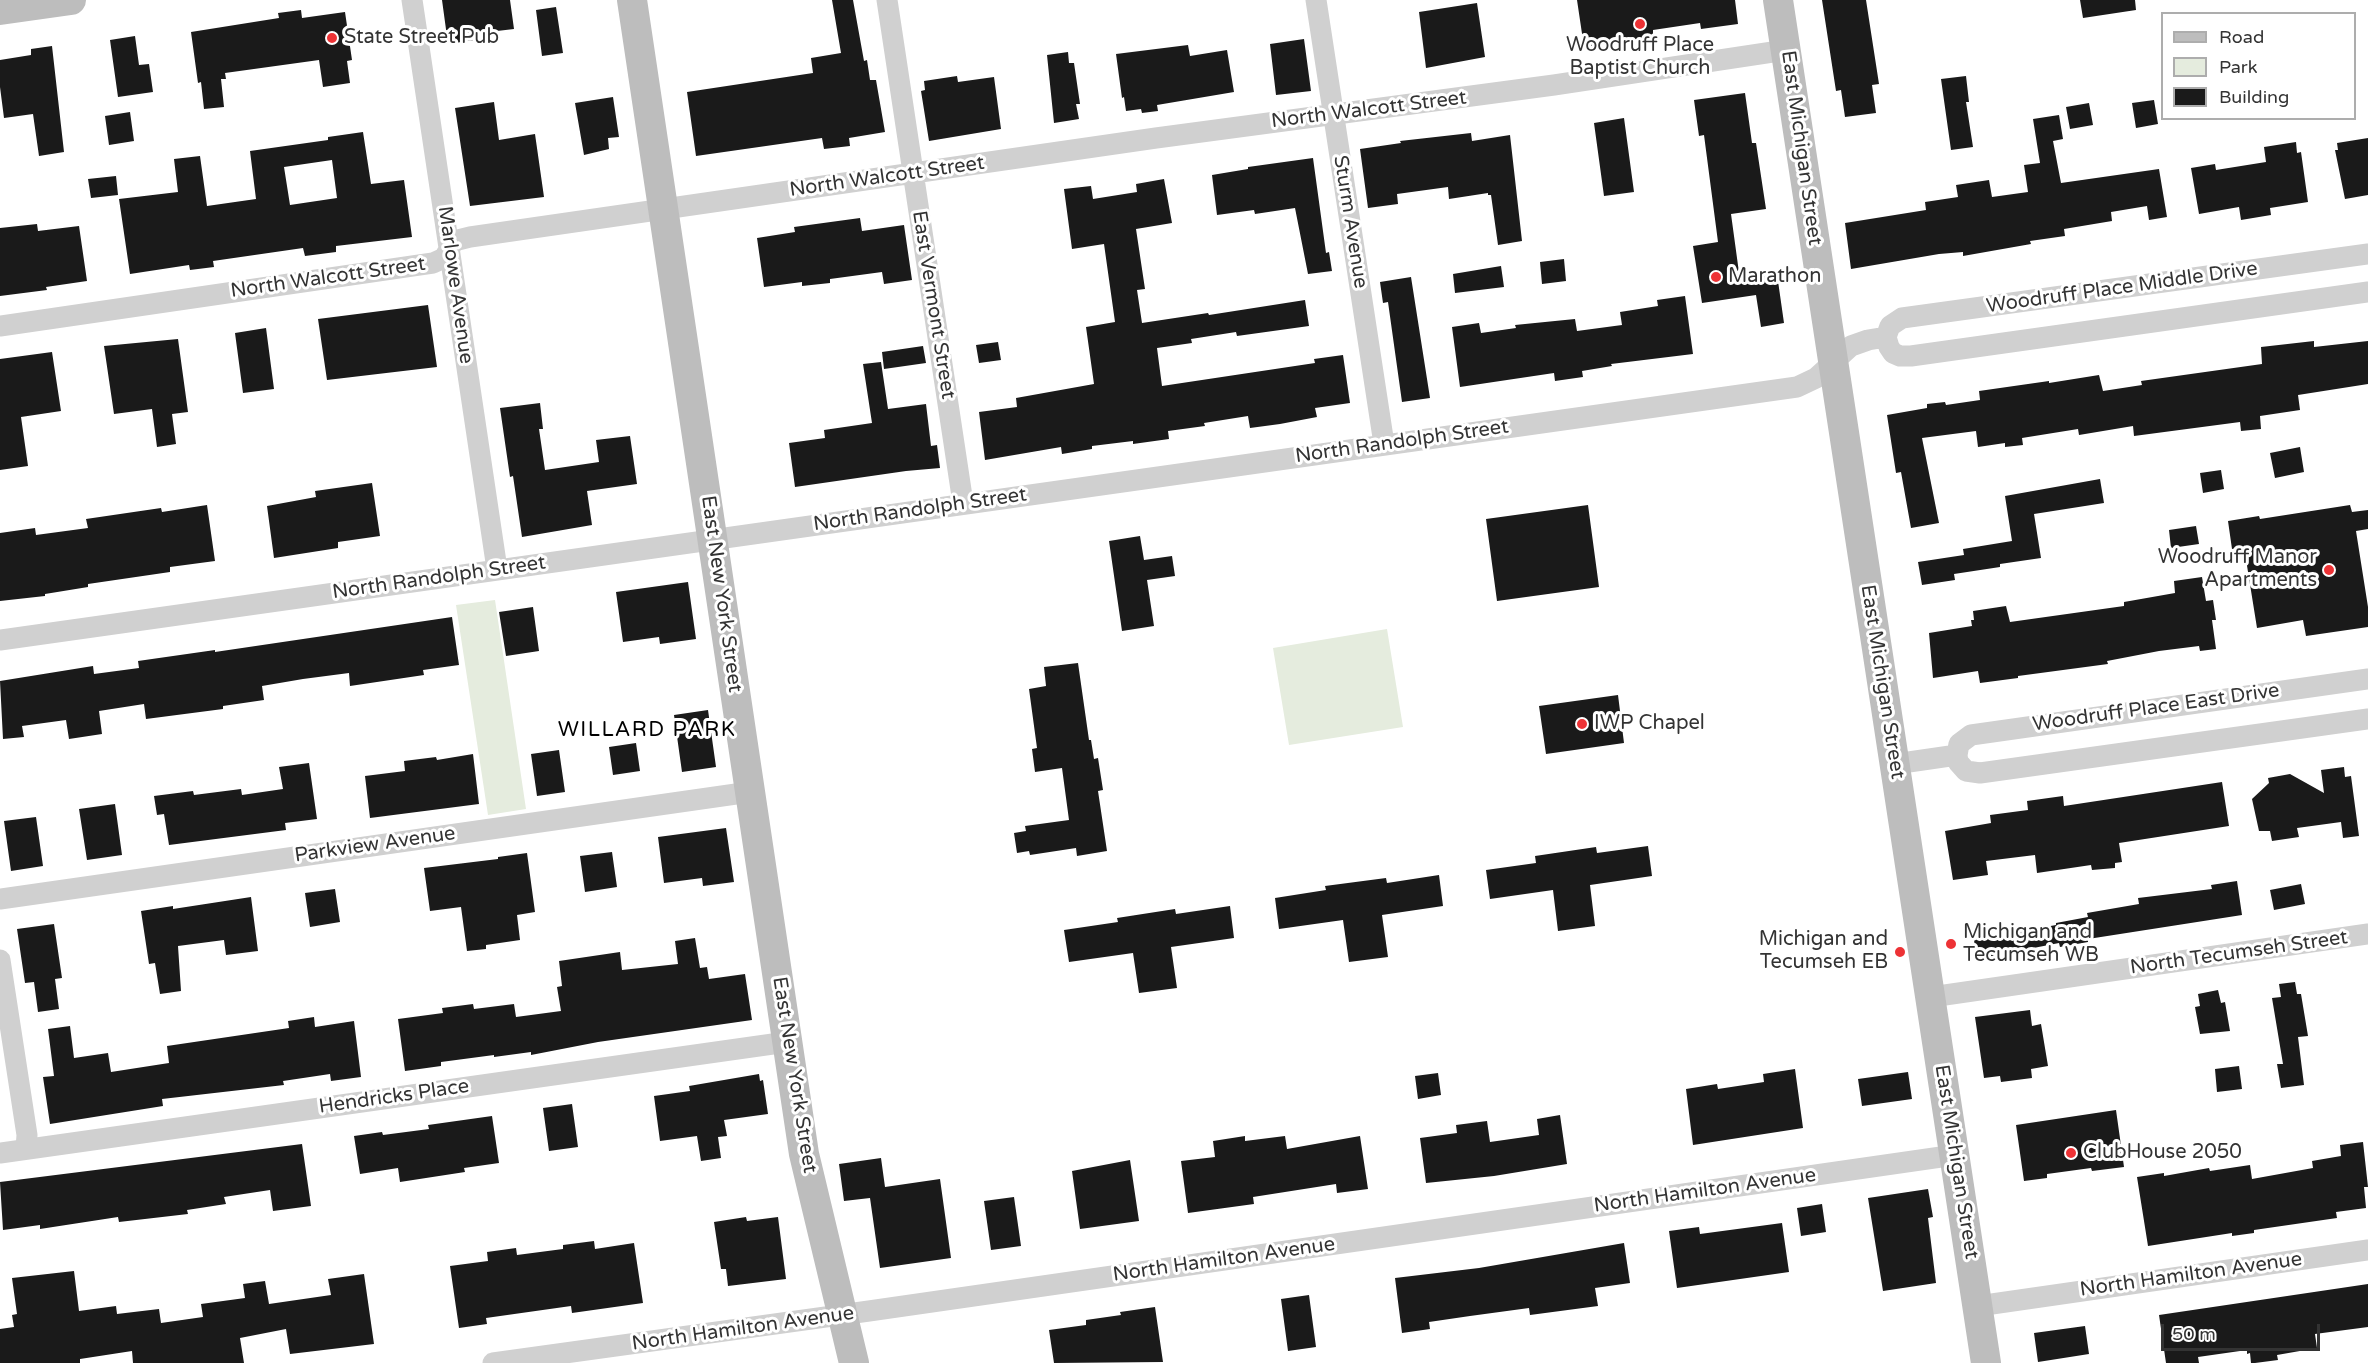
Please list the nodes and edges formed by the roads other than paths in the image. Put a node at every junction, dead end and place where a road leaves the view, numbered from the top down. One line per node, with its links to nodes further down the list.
1 (71, 0): 7 (main road)
2 (412, 0): 12 (street, Marlowe Avenue)
3 (632, 0): 11 (main road, East New York Street)
4 (887, 0): 10 (street, East Vermont Street)
5 (1316, 0): 9 (street, Sturm Avenue)
6 (1778, 0): 8 (main road, East Michigan Street)
7 (0, 10)
8 (1786, 50): 9 (street, North Walcott Street); 17 (main road, East Michigan Street)
9 (1334, 114): 10 (street, North Walcott Street); 18 (street, Sturm Avenue)
10 (914, 174): 11 (street, North Walcott Street); 19 (street, East Vermont Street)
11 (664, 209): 12 (street, North Walcott Street); 20 (main road, East New York Street)
12 (450, 247): 15 (street, North Walcott Street); 21 (street, Marlowe Avenue)
13 (2368, 254): 16 (street, Woodruff Place Middle Drive)
14 (2368, 292): 16 (street, Woodruff Place Middle Drive)
15 (0, 326)
16 (1886, 338): 17 (street)
17 (1833, 362): 18 (street, North Randolph Street); 26 (main road, East Michigan Street)
18 (1384, 444): 19 (street, North Randolph Street)
19 (963, 503): 20 (street, North Randolph Street)
20 (712, 539): 21 (street, North Randolph Street); 27 (main road, East New York Street)
21 (497, 569): 22 (street, North Randolph Street)
22 (0, 640)
23 (2368, 678): 25 (street, Woodruff Place East Drive)
24 (2368, 719): 25 (street, Woodruff Place East Drive)
25 (1957, 755): 26 (street)
26 (1895, 764): 31 (main road, East Michigan Street)
27 (750, 792): 28 (street, Parkview Avenue); 32 (main road, East New York Street)
28 (0, 899)
29 (2368, 934): 31 (street, North Tecumseh Street)
30 (0, 960): 33 (street)
31 (1931, 997): 35 (main road, East Michigan Street)
32 (788, 1042): 33 (street, Hendricks Place); 38 (main road, East New York Street)
33 (26, 1149): 34 (street, Hendricks Place)
34 (0, 1153)
35 (1955, 1155): 37 (main road, East Michigan Street); 38 (street, North Hamilton Avenue)
36 (2368, 1250): 37 (street, North Hamilton Avenue)
37 (1978, 1306): 41 (main road, East Michigan Street)
38 (843, 1315): 39 (street, North Hamilton Avenue); 40 (main road, East New York Street)
39 (493, 1363)
40 (854, 1363)
41 (1986, 1363)

